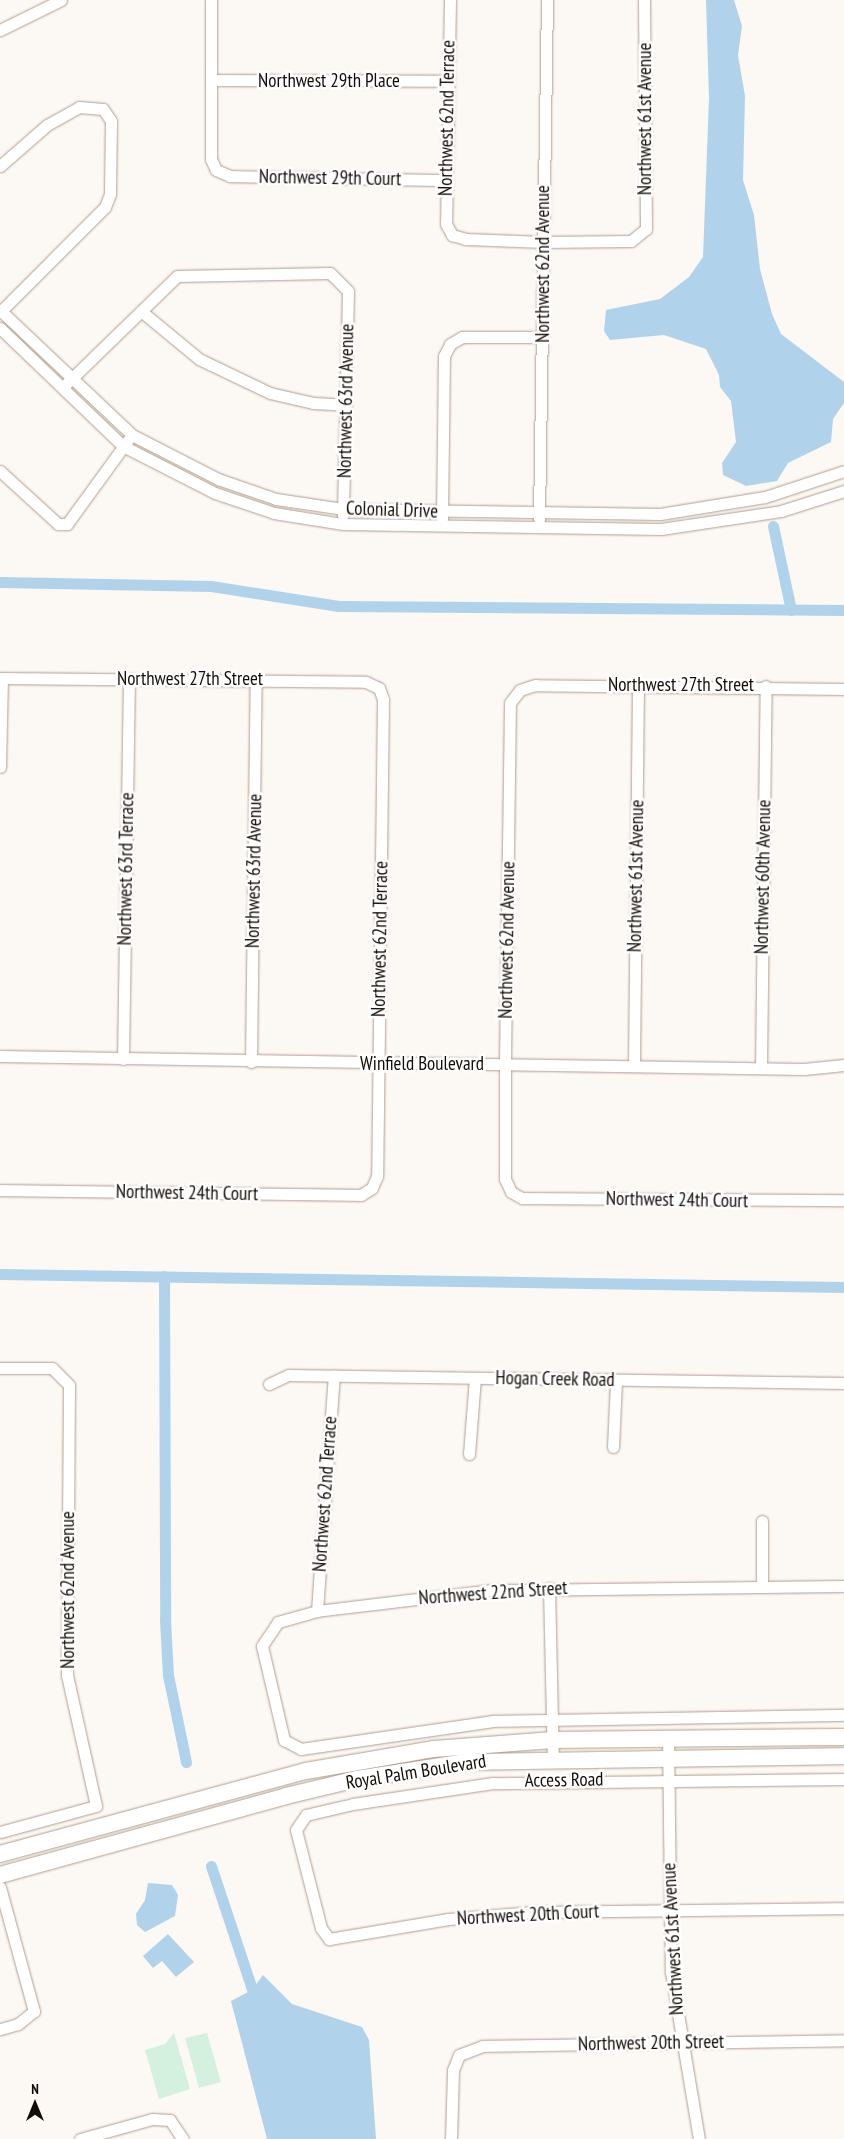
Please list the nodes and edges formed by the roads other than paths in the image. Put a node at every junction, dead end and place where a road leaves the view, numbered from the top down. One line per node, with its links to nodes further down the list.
1 (61, 0): 6 (street)
2 (211, 0): 7 (street)
3 (450, 0): 8 (street, Northwest 62nd Terrace)
4 (547, 0): 11 (street, Northwest 62nd Avenue)
5 (644, 0): 11 (street, Northwest 61st Avenue)
6 (0, 30)
7 (211, 80): 8 (street, Northwest 29th Place); 10 (street, Northwest 29th Court)
8 (448, 82): 10 (street, Northwest 62nd Terrace)
9 (0, 166): 12 (street)
10 (446, 180): 11 (street, Northwest 62nd Terrace)
11 (543, 242): 15 (street, Northwest 62nd Avenue)
12 (0, 311): 16 (street, Colonial Drive)
13 (141, 311): 16 (street); 18 (street); 18 (street, Northwest 63rd Avenue)
14 (0, 328): 17 (street, Colonial Drive)
15 (543, 337): 27 (street); 28 (street, Northwest 62nd Avenue)
16 (71, 379): 17 (street); 19 (street, Colonial Drive)
17 (61, 389): 20 (street, Colonial Drive)
18 (346, 405): 25 (street, Northwest 63rd Avenue)
19 (132, 434): 20 (street); 25 (street, Colonial Drive)
20 (124, 446): 21 (street); 29 (street, Colonial Drive)
21 (0, 471)
22 (843, 474): 24 (street, Colonial Drive)
23 (844, 492): 26 (street, Colonial Drive)
24 (776, 494): 26 (street); 28 (street, Colonial Drive)
25 (344, 509): 27 (street, Colonial Drive); 29 (street, Northwest 63rd Avenue)
26 (781, 511): 31 (street, Colonial Drive)
27 (442, 512): 28 (street, Colonial Drive); 30 (street)
28 (539, 512): 31 (street, Northwest 62nd Avenue)
29 (343, 524): 30 (street, Colonial Drive)
30 (442, 526): 31 (street, Colonial Drive)
31 (538, 528)
32 (1, 678): 33 (street, Northwest 27th Street); 40 (street)
33 (130, 679): 34 (street, Northwest 27th Street); 42 (street, Northwest 63rd Terrace)
34 (256, 679): 37 (street, Northwest 27th Street); 43 (street, Northwest 63rd Avenue)
35 (638, 686): 36 (street, Northwest 27th Street); 39 (street, Northwest 27th Street); 46 (street, Northwest 61st Avenue)
36 (766, 686): 38 (street, Northwest 27th Street); 48 (street, Northwest 60th Avenue)
37 (379, 688): 44 (street, Northwest 62nd Terrace)
38 (844, 689)
39 (520, 690): 45 (street, Northwest 62nd Avenue)
40 (0, 767)
41 (0, 1056): 42 (street, Winfield Boulevard)
42 (123, 1059): 43 (street, Winfield Boulevard)
43 (252, 1062): 44 (street, Winfield Boulevard)
44 (378, 1064): 45 (street, Winfield Boulevard); 49 (street, Northwest 62nd Terrace)
45 (505, 1065): 46 (street, Winfield Boulevard); 51 (street, Northwest 62nd Avenue)
46 (634, 1065): 48 (street, Winfield Boulevard)
47 (844, 1065): 48 (street, Winfield Boulevard)
48 (761, 1068)
49 (372, 1188): 50 (street, Northwest 24th Court)
50 (0, 1190)
51 (511, 1192): 52 (street, Northwest 24th Court)
52 (844, 1200)
53 (0, 1368): 77 (street, Northwest 62nd Avenue)
54 (334, 1376): 55 (street, Hogan Creek Road); 58 (street, Hogan Creek Road); 65 (street, Northwest 62nd Terrace)
55 (475, 1378): 56 (street, Hogan Creek Road); 60 (street)
56 (616, 1380): 57 (street, Hogan Creek Road); 59 (street)
57 (844, 1383)
58 (268, 1384)
59 (613, 1447)
60 (469, 1454)
61 (762, 1521): 62 (street)
62 (762, 1586): 63 (street, Northwest 22nd Street); 64 (street, Northwest 22nd Street)
63 (844, 1586)
64 (549, 1588): 65 (street, Northwest 22nd Street); 67 (street)
65 (317, 1611): 67 (street, Northwest 22nd Street)
66 (844, 1715): 67 (street)
67 (553, 1717): 70 (street)
68 (668, 1738): 69 (main road, Royal Palm Boulevard); 70 (main road, Royal Palm Boulevard); 71 (street, Northwest 61st Avenue)
69 (844, 1738)
70 (553, 1740): 73 (street); 78 (main road, Royal Palm Boulevard)
71 (668, 1756): 72 (main road, Royal Palm Boulevard); 73 (main road, Royal Palm Boulevard); 74 (street, Northwest 61st Avenue)
72 (844, 1756)
73 (553, 1758): 80 (main road, Royal Palm Boulevard)
74 (667, 1779): 75 (street, Access Road); 76 (street, Access Road); 84 (street, Northwest 61st Avenue)
75 (844, 1779)
76 (296, 1830): 84 (street, Northwest 20th Court)
77 (0, 1832)
78 (7, 1852): 79 (main road)
79 (0, 1864)
80 (0, 1874)
81 (0, 1887): 82 (street)
82 (1, 1899): 85 (street)
83 (844, 1908): 84 (street, Northwest 20th Court)
84 (670, 1910): 87 (street, Northwest 61st Avenue)
85 (0, 2029)
86 (844, 2040): 87 (street, Northwest 20th Street)
87 (680, 2042): 90 (street, Northwest 20th Street); 91 (street, Northwest 61st Avenue)
88 (80, 2139): 89 (street)
89 (183, 2139)
90 (451, 2139)
91 (699, 2139)

